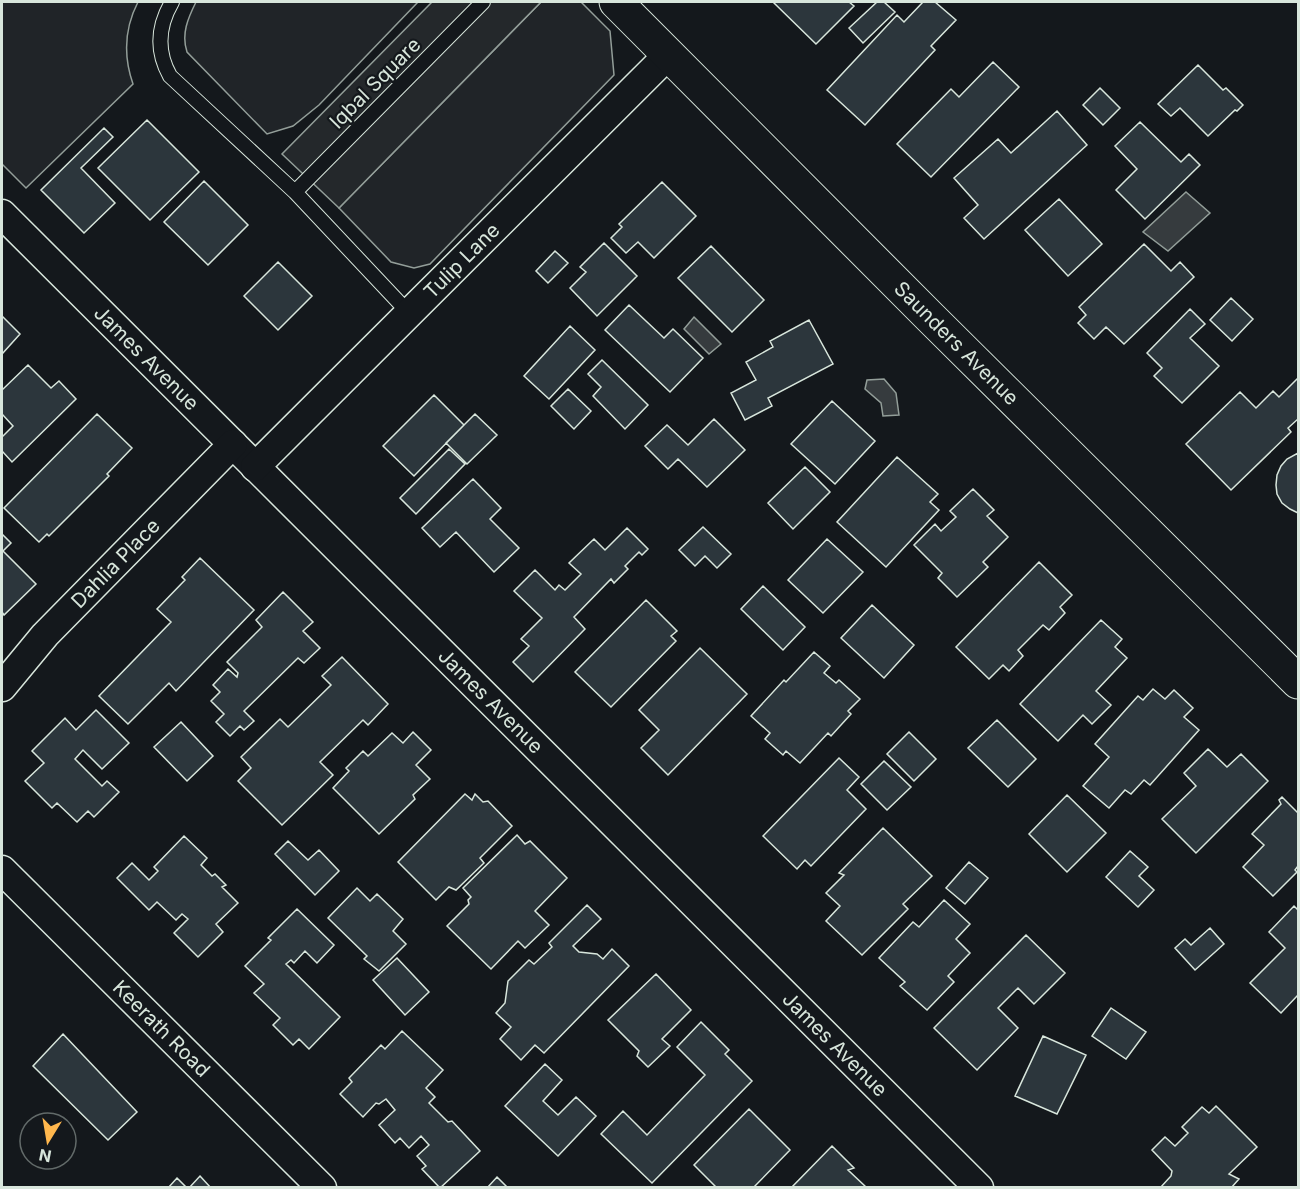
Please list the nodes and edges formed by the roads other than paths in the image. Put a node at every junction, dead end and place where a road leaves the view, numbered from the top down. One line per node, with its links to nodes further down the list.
1 (171, 2): 5 (lane)
2 (483, 2): 5 (lane, Iqbal Square)
3 (616, 2): 4 (street, Saunders Avenue)
4 (669, 54): 7 (street, Tulip Lane); 10 (street, Saunders Avenue)
5 (295, 192): 7 (lane)
6 (2, 214): 8 (street, James Avenue)
7 (408, 312): 9 (street, Tulip Lane)
8 (233, 444): 9 (street, James Avenue); 11 (street, Dahlia Place)
9 (255, 467): 14 (street, James Avenue)
10 (1299, 682)
11 (2, 687)
12 (2, 870): 13 (street, Keerath Road)
13 (322, 1188)
14 (979, 1188)

